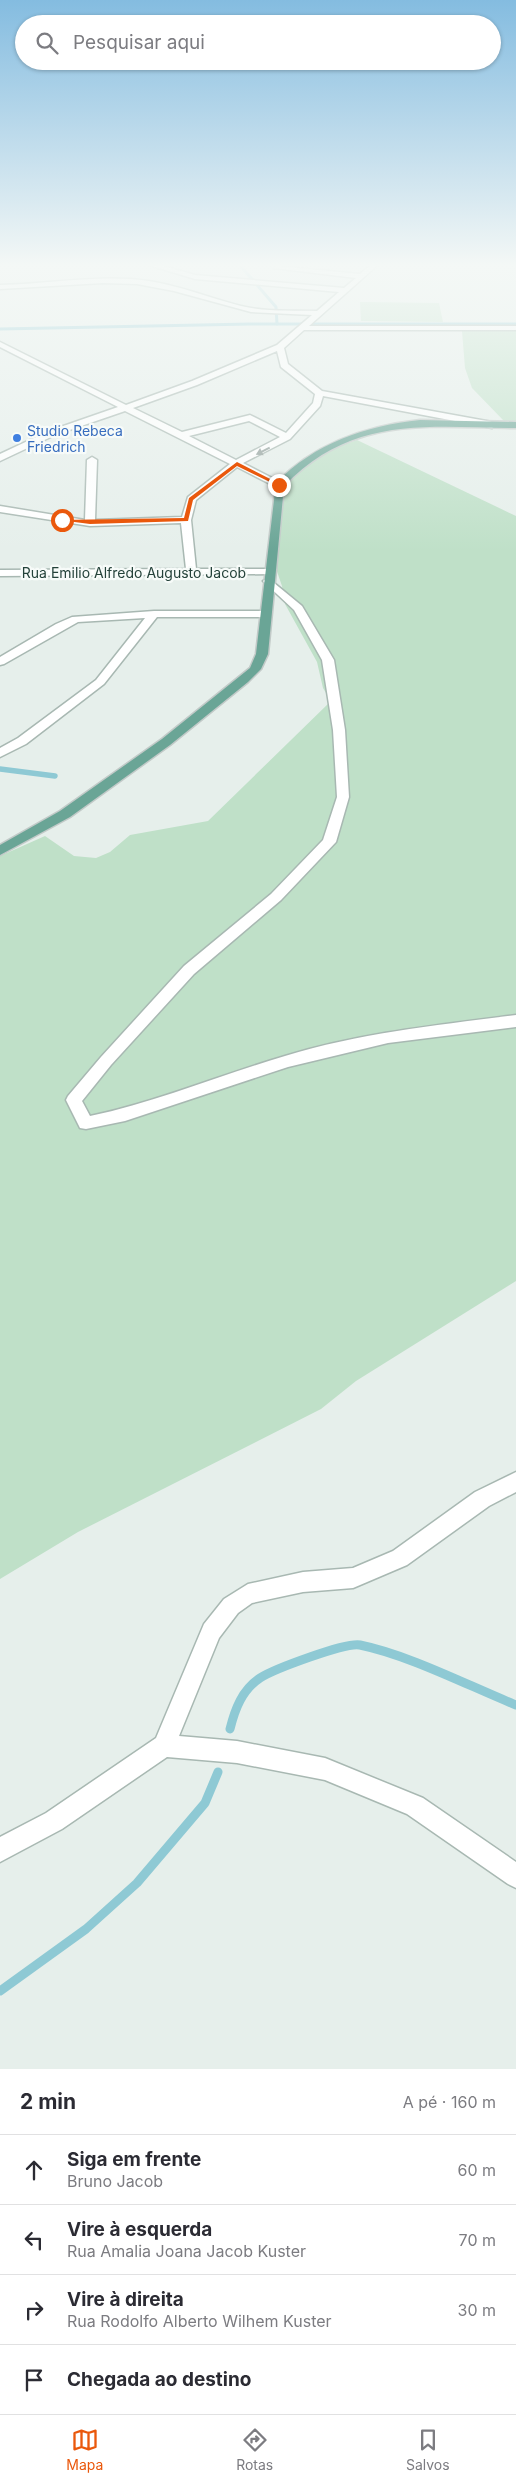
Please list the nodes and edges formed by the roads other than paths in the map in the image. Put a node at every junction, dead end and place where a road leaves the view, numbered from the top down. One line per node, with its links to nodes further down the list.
1 (31, 360): 5 (street)
2 (253, 360): 6 (street)
3 (283, 360): 4 (street)
4 (319, 394): 7 (street); 10 (street)
5 (127, 407): 6 (street); 6 (street); 11 (street)
6 (156, 408): 9 (street)
7 (492, 425): 8 (main road); 14 (main road)
8 (516, 425)
9 (182, 435): 10 (street); 13 (street)
10 (287, 437): 13 (street, one-way to 13)
11 (0, 458)
12 (92, 460): 17 (street)
13 (237, 463): 14 (street); 16 (street)
14 (279, 485): 20 (main road)
15 (0, 509): 17 (street)
16 (186, 520): 17 (street); 18 (street)
17 (90, 523)
18 (191, 571): 19 (street, Rua Emilio Alfredo Augusto Jacob); 20 (street, Rua Emilio Alfredo Augusto Jacob)
19 (0, 573)
20 (268, 577): 22 (main road); 26 (street)
21 (154, 614): 22 (street); 23 (street); 24 (street)
22 (266, 614): 25 (main road)
23 (0, 662)
24 (0, 753)
25 (0, 851)
26 (516, 1021)
27 (516, 1482): 28 (street)
28 (164, 1746): 29 (street); 30 (street)
29 (0, 1850)
30 (516, 1876)

